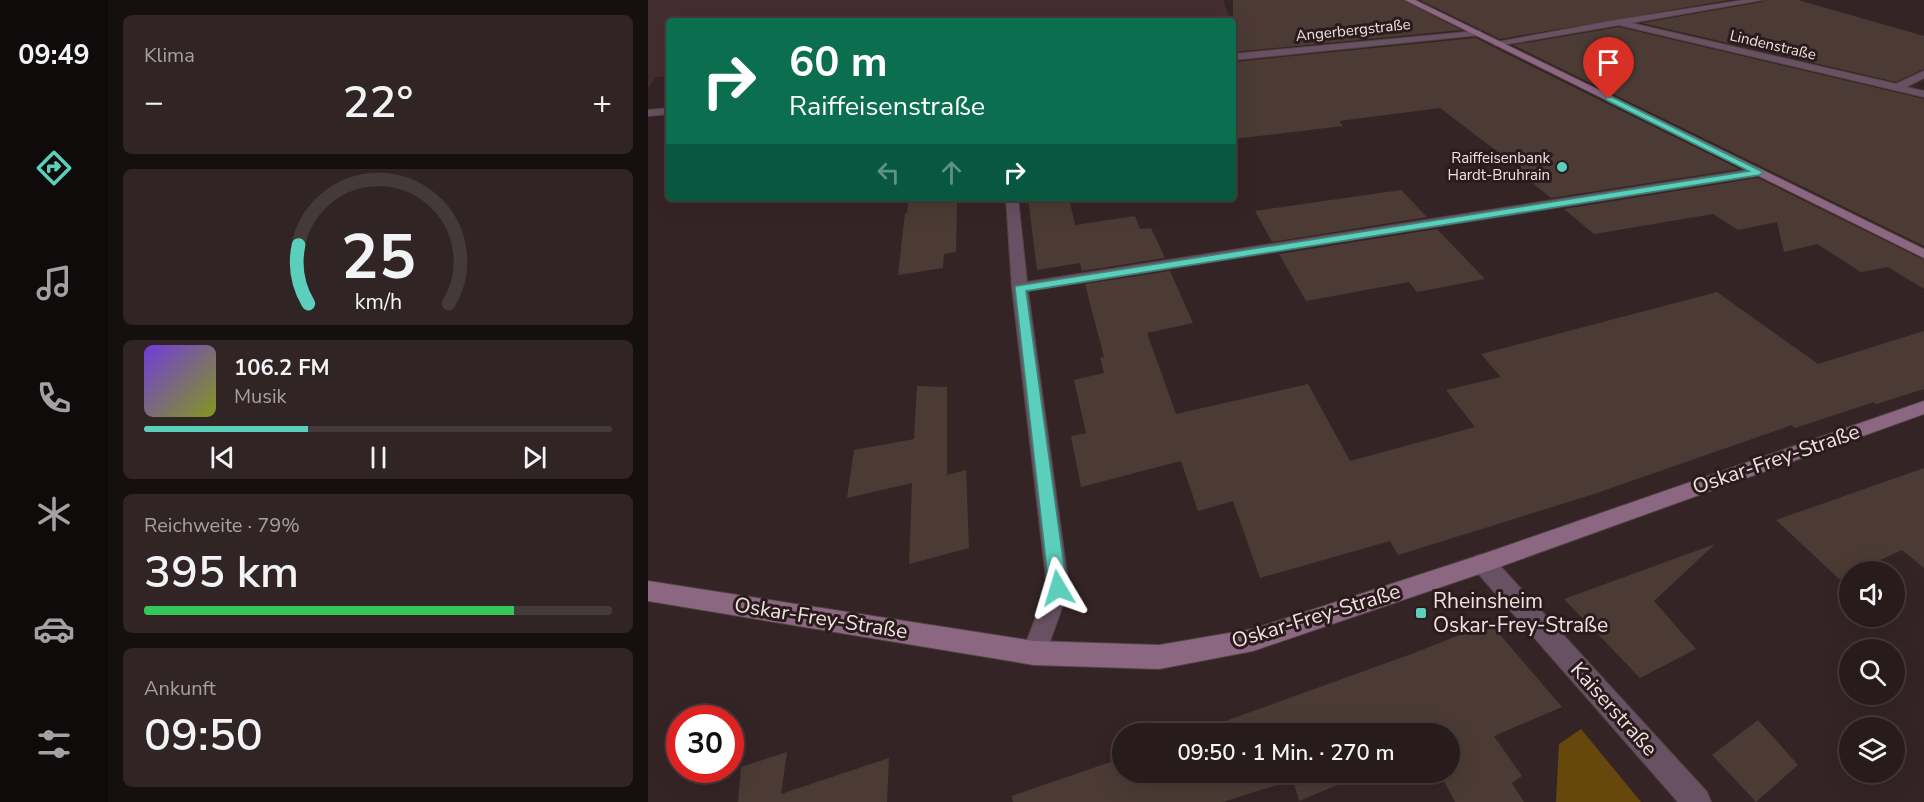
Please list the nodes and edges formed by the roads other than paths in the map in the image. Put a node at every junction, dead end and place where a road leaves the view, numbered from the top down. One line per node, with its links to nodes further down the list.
1 (1409, 0): 4 (street)
2 (1758, 0): 3 (street)
3 (1616, 22): 5 (street); 8 (street, Lindenstraße)
4 (1477, 33): 5 (street); 6 (street, Angerbergstraße)
5 (1496, 43): 12 (street)
6 (1236, 57)
7 (1924, 74): 8 (street)
8 (1896, 88): 9 (street, Lindenstraße)
9 (1924, 94)
10 (666, 111): 11 (street)
11 (648, 113)
12 (1759, 172): 14 (street); 15 (street)
13 (1012, 201): 15 (street)
14 (1924, 254)
15 (1020, 288): 19 (street)
16 (1924, 407): 17 (street, Oskar-Frey-Straße)
17 (1483, 563): 19 (street, Oskar-Frey-Straße); 20 (street, Kaiserstraße)
18 (648, 591): 19 (street, Oskar-Frey-Straße)
19 (1034, 653)
20 (1697, 802)

